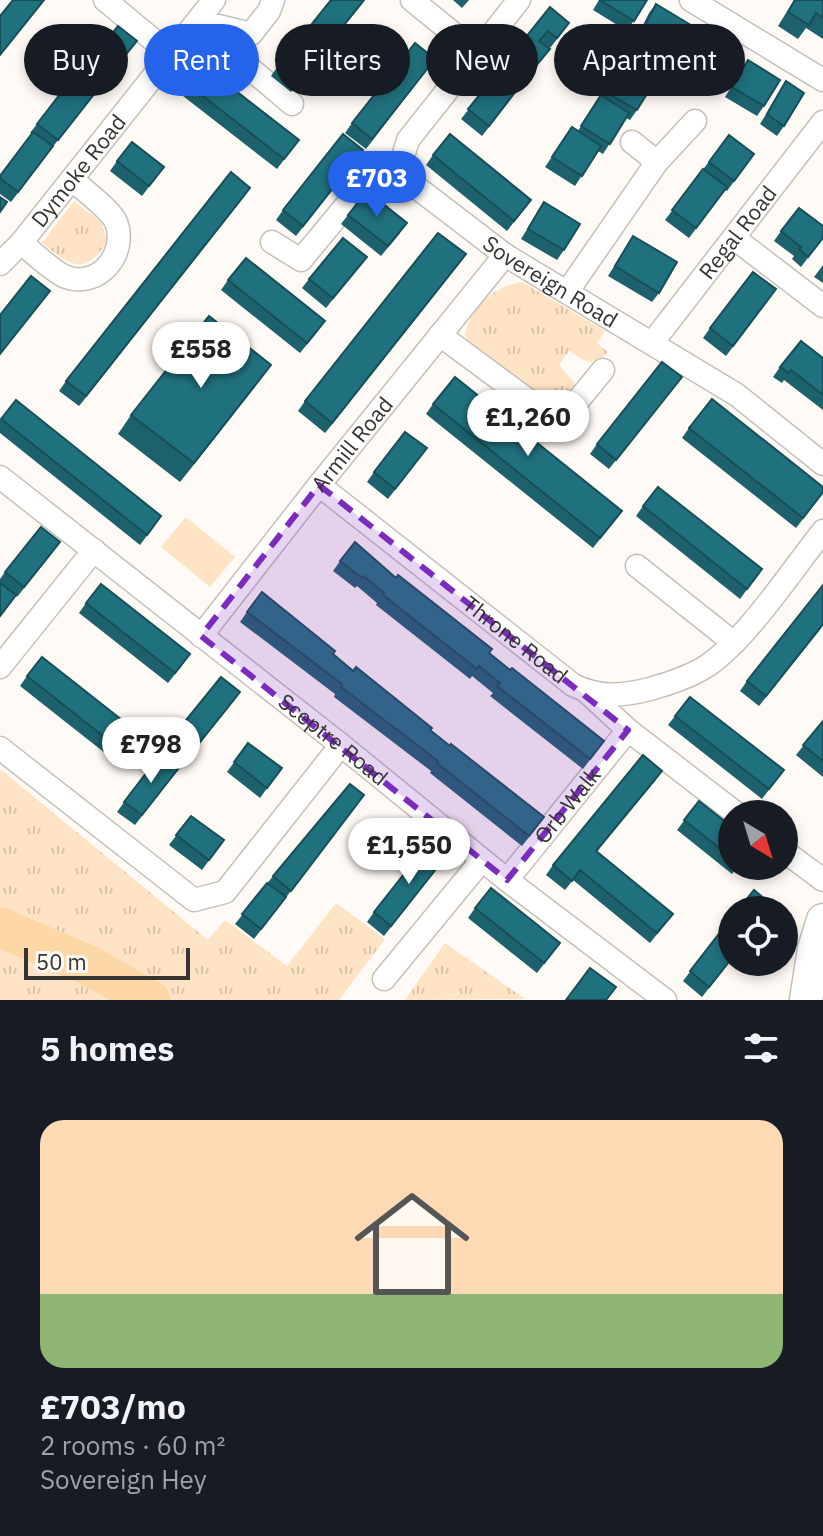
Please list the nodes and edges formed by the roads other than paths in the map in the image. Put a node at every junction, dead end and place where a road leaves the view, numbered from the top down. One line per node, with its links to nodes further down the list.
1 (105, 0): 12 (street)
2 (273, 0): 9 (street)
3 (412, 0): 10 (street)
4 (519, 0): 11 (street)
5 (691, 0): 14 (street)
6 (210, 5): 7 (street, Dymoke Road); 8 (street)
7 (194, 24)
8 (217, 24)
9 (259, 24)
10 (442, 24)
11 (499, 24)
12 (144, 32)
13 (259, 76): 17 (street)
14 (823, 80)
15 (144, 87): 22 (street, Dymoke Road)
16 (442, 96): 23 (street)
17 (292, 104)
18 (695, 121): 21 (street)
19 (823, 122): 24 (street, Regal Road)
20 (632, 142): 21 (street)
21 (657, 162): 29 (street)
22 (72, 179): 26 (street, Dymoke Road); 26 (street)
23 (407, 180): 25 (street); 27 (street, Sovereign Road)
24 (734, 238): 30 (street); 32 (street, Regal Road)
25 (272, 242)
26 (21, 243): 28 (street, Dymoke Road)
27 (505, 255): 29 (street, Sovereign Road); 31 (street, Armill Road)
28 (0, 264)
29 (567, 292): 32 (street, Sovereign Road)
30 (823, 306)
31 (440, 335): 33 (street); 36 (street, Armill Road)
32 (652, 343): 34 (street, Sovereign Road)
33 (603, 370)
34 (823, 464)
35 (0, 477): 38 (street, Sceptre Road)
36 (319, 485): 40 (street, Armill Road); 43 (street, Throne Road)
37 (823, 531): 41 (street, Throne Road)
38 (94, 550): 40 (street, Sceptre Road); 42 (street)
39 (637, 566): 41 (street)
40 (201, 636): 45 (street, Sceptre Road)
41 (734, 643): 43 (street, Throne Road)
42 (0, 667)
43 (588, 693): 44 (street)
44 (628, 730): 47 (street); 50 (street, Orb Walk)
45 (341, 745): 46 (street); 48 (street, Sceptre Road)
46 (0, 748)
47 (719, 800)
48 (482, 860): 50 (street, Sceptre Road); 53 (street)
49 (798, 861): 51 (street)
50 (507, 880): 54 (street, Sceptre Road)
51 (823, 880)
52 (823, 920): 55 (street)
53 (384, 979)
54 (652, 996)
55 (806, 1000)

